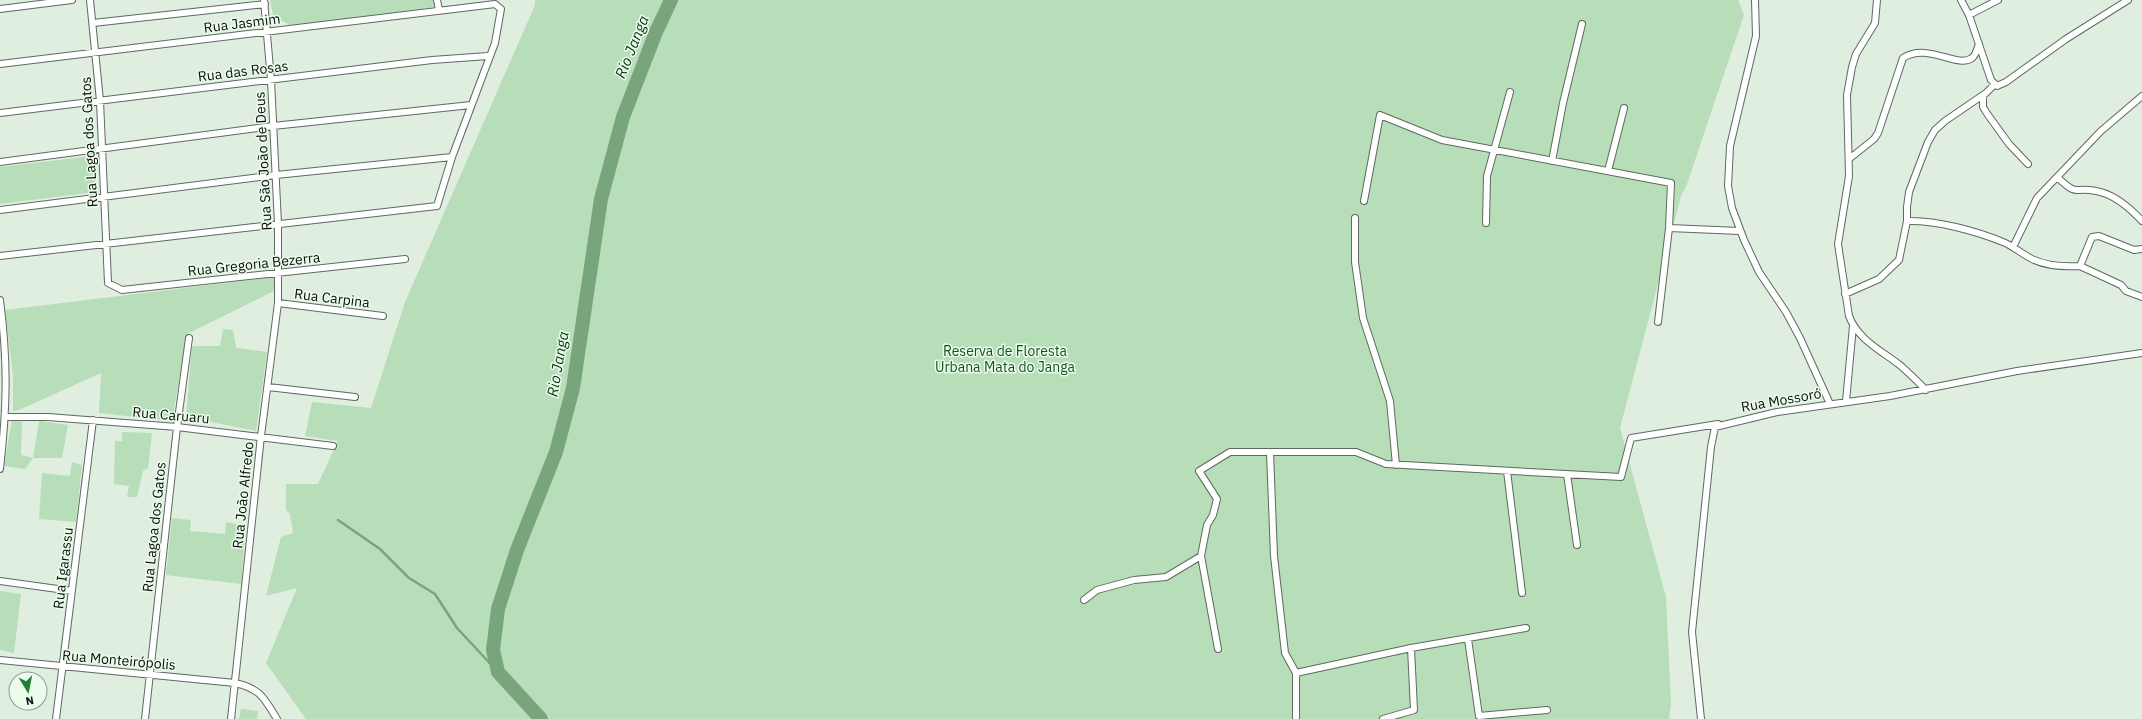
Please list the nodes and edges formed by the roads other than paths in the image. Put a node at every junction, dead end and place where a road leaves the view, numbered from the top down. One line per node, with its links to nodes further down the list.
1 (72, 0): 10 (street)
2 (90, 0): 13 (street, Rua Lagoa dos Gatos)
3 (437, 0): 11 (street)
4 (1755, 0): 49 (street)
5 (1877, 0): 33 (street)
6 (1961, 0): 12 (street)
7 (1998, 0): 12 (street)
8 (2128, 0): 21 (street)
9 (265, 2): 13 (street); 15 (street, Rua São João de Deus)
10 (0, 9)
11 (439, 10): 15 (street, Rua Jasmim); 18 (street, Rua Jasmim)
12 (1969, 15): 16 (street)
13 (93, 23): 17 (street, Rua Lagoa dos Gatos)
14 (1582, 24): 34 (street)
15 (268, 32): 17 (street, Rua Jasmim); 20 (street, Rua São João de Deus)
16 (1979, 44): 21 (street); 33 (street)
17 (96, 52): 19 (street, Rua Jasmim); 25 (street, Rua Lagoa dos Gatos)
18 (488, 56): 20 (street, Rua das Rosas); 26 (street)
19 (0, 64)
20 (271, 80): 25 (street, Rua das Rosas); 29 (street, Rua São João de Deus)
21 (1994, 84): 23 (street)
22 (1510, 92): 31 (street)
23 (1983, 96): 36 (street); 44 (street)
24 (2142, 96): 39 (street)
25 (100, 101): 28 (street, Rua das Rosas); 30 (street, Rua Lagoa dos Gatos)
26 (471, 104): 29 (street); 32 (street)
27 (1624, 108): 37 (street)
28 (0, 114)
29 (273, 126): 30 (street); 38 (street, Rua São João de Deus)
30 (102, 148): 35 (street); 40 (street, Rua Lagoa dos Gatos)
31 (1494, 150): 34 (street); 41 (street); 46 (street)
32 (452, 157): 38 (street); 47 (street)
33 (1849, 159): 58 (street)
34 (1552, 161): 37 (street)
35 (0, 162)
36 (2028, 164)
37 (1608, 171): 48 (street)
38 (276, 175): 40 (street); 47 (street, Rua São João de Deus)
39 (2058, 178): 45 (street); 51 (street)
40 (105, 196): 42 (street); 50 (street, Rua Lagoa dos Gatos)
41 (1364, 201)
42 (0, 210)
43 (1355, 218): 79 (street)
44 (1907, 221): 51 (street); 58 (street)
45 (2142, 221)
46 (1486, 223)
47 (278, 224): 50 (street); 56 (street, Rua São João de Deus)
48 (1669, 228): 49 (street); 63 (street)
49 (1740, 231): 71 (street)
50 (106, 243): 53 (street); 57 (street, Rua Lagoa dos Gatos)
51 (2013, 247): 55 (street)
52 (2142, 249): 55 (street)
53 (0, 256)
54 (405, 259): 56 (street, Rua Gregoria Bezerra)
55 (2080, 266): 59 (street)
56 (279, 273): 57 (street, Rua Gregoria Bezerra); 60 (street, Rua João Alfredo)
57 (108, 283)
58 (1845, 294): 64 (street)
59 (2142, 298)
60 (278, 303): 62 (street, Rua Carpina); 67 (street, Rua João Alfredo)
61 (0, 304): 72 (street)
62 (383, 316)
63 (1658, 322)
64 (1853, 326): 68 (street); 70 (street)
65 (189, 338): 75 (street, Rua Lagoa dos Gatos)
66 (2142, 353): 68 (street, Rua Mossoró)
67 (268, 387): 69 (street); 76 (street, Rua João Alfredo)
68 (1926, 390): 70 (street, Rua Mossoró)
69 (355, 397)
70 (1846, 401): 71 (street, Rua Mossoró)
71 (1830, 404): 74 (street, Rua Mossoró)
72 (6, 417): 73 (street, Rua Caruaru); 80 (street)
73 (93, 420): 75 (street, Rua Caruaru); 86 (street, Rua Igarassu)
74 (1718, 424): 82 (street, Rua Mossoró); 105 (street)
75 (177, 427): 76 (street, Rua Caruaru); 96 (street, Rua Lagoa dos Gatos)
76 (261, 436): 77 (street, Rua Caruaru); 97 (street, Rua João Alfredo)
77 (333, 446)
78 (1270, 452): 79 (street); 84 (street); 95 (street)
79 (1396, 465): 81 (street)
80 (0, 469)
81 (1507, 471): 82 (street); 87 (street)
82 (1567, 474): 83 (street)
83 (1578, 545)
84 (1201, 556): 88 (street); 92 (street)
85 (0, 581): 86 (street)
86 (72, 591): 94 (street, Rua Igarassu)
87 (1522, 593)
88 (1084, 600)
89 (1526, 628): 90 (street)
90 (1468, 638): 91 (street); 98 (street)
91 (1411, 648): 95 (street); 104 (street)
92 (1218, 649)
93 (0, 660): 94 (street, Rua Monteirópolis)
94 (63, 667): 96 (street, Rua Monteirópolis); 99 (street, Rua Igarassu)
95 (1296, 673): 103 (street)
96 (150, 675): 97 (street, Rua Monteirópolis); 100 (street, Rua Lagoa dos Gatos)
97 (235, 684): 101 (street, Rua João Alfredo); 102 (street, Rua Monteirópolis)
98 (1547, 710)
99 (56, 719)
100 (145, 719)
101 (231, 719)
102 (277, 719)
103 (1296, 719)
104 (1383, 719)
105 (1701, 719)

